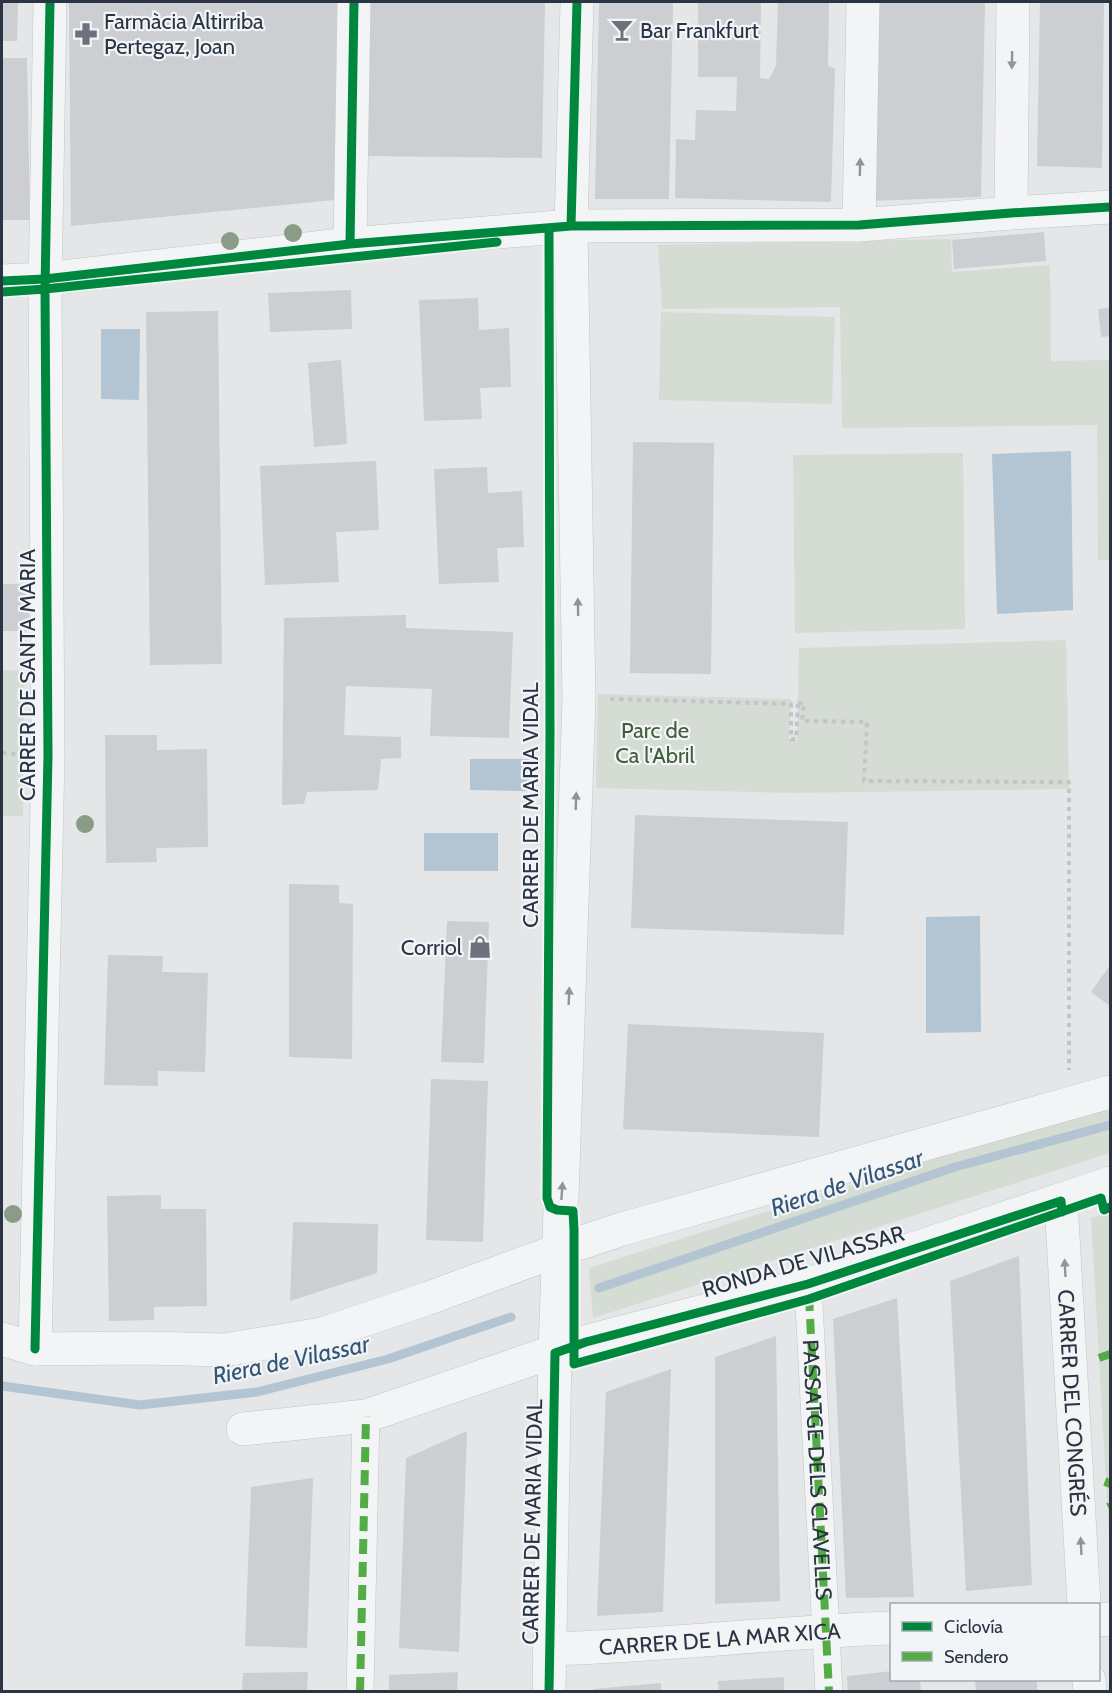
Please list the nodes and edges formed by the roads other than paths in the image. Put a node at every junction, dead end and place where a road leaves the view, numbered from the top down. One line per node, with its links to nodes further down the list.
1 (51, 2): 11 (street, CARRER DE SANTA MARIA)
2 (354, 2): 10 (street)
3 (577, 2): 9 (street, CARRER DE MARIA VIDAL)
4 (863, 2): 8 (street, one-way to 4)
5 (1013, 2): 7 (street, one-way to 7)
6 (1110, 207): 7 (street)
7 (1011, 213): 8 (street)
8 (859, 225): 9 (street)
9 (571, 226): 10 (street); 16 (street, CARRER DE MARIA VIDAL, one-way to 9)
10 (350, 244): 11 (street)
11 (45, 279): 12 (street); 19 (street, CARRER DE SANTA MARIA)
12 (2, 281)
13 (1110, 1092): 16 (street)
14 (1110, 1183): 15 (street, RONDA DE VILASSAR)
15 (1061, 1201): 17 (street, RONDA DE VILASSAR); 23 (street, CARRER DEL CONGRÉS, one-way to 15)
16 (558, 1250): 19 (street); 20 (street, CARRER DE MARIA VIDAL)
17 (808, 1284): 20 (street, RONDA DE VILASSAR); 25 (street, PASSATGE DELS CLAVELLS)
18 (2, 1339): 19 (street)
19 (35, 1349)
20 (555, 1353): 21 (street, RONDA DE VILASSAR); 26 (street, CARRER DE MARIA VIDAL)
21 (366, 1416): 22 (street, RONDA DE VILASSAR); 27 (street)
22 (243, 1429)
23 (1084, 1603)
24 (890, 1628): 25 (street, CARRER DE LA MAR XICA)
25 (825, 1630): 26 (street, CARRER DE LA MAR XICA); 29 (street, PASSATGE DELS CLAVELLS)
26 (549, 1649): 28 (street, CARRER DE MARIA VIDAL)
27 (360, 1692)
28 (549, 1692)
29 (829, 1692)

